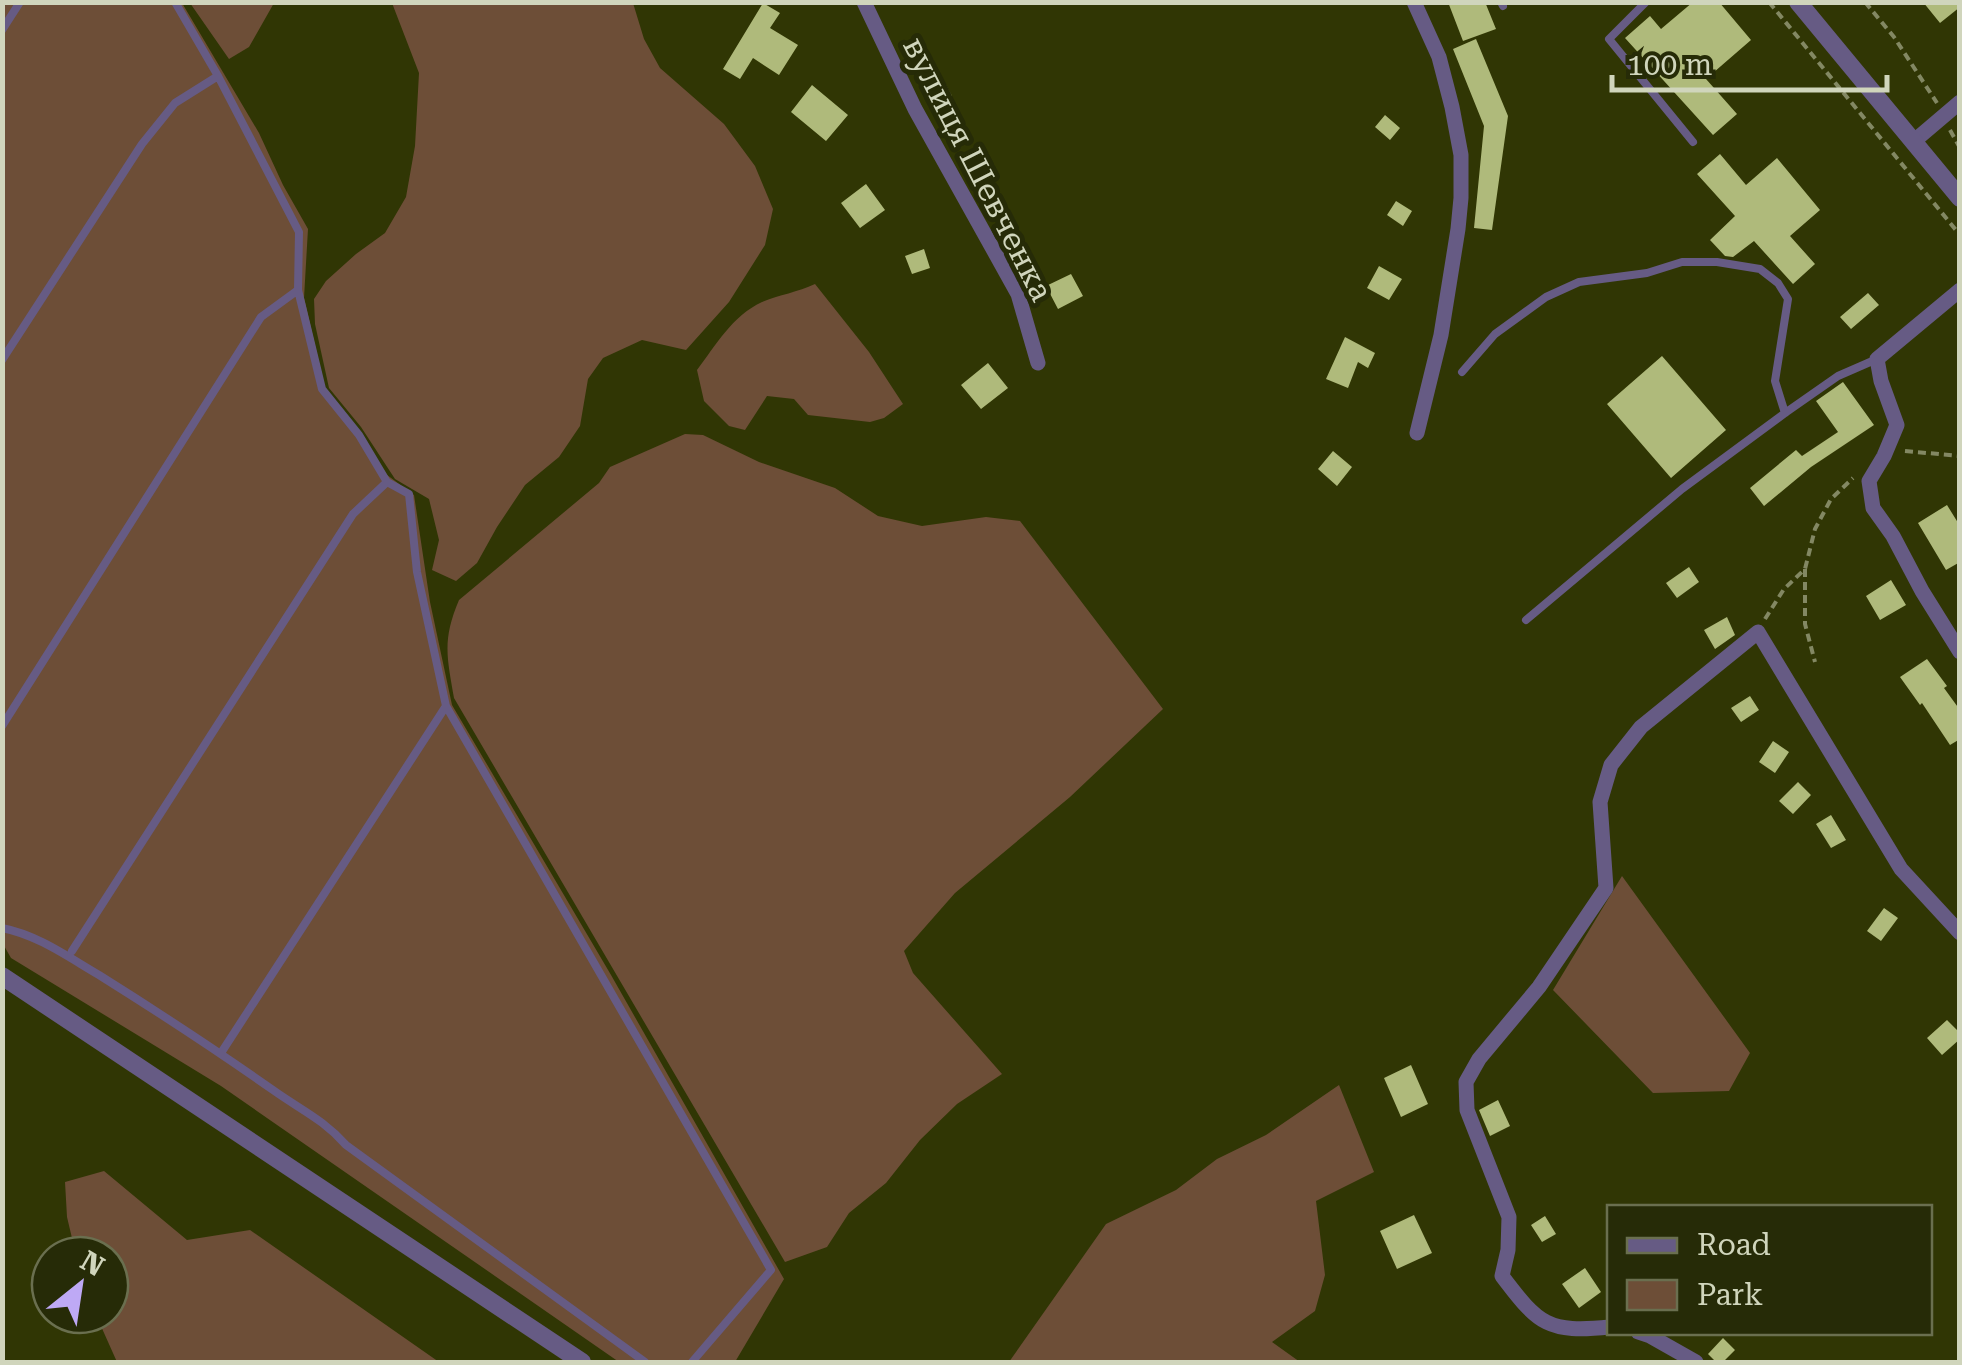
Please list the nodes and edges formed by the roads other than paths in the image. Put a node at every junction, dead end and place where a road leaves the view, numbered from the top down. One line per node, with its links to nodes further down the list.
1 (20, 2): 7 (lane)
2 (175, 2): 8 (lane)
3 (864, 2): 17 (street, вулиця Шевченка)
4 (1414, 2): 20 (street)
5 (1646, 2): 10 (lane)
6 (1798, 2): 11 (street)
7 (2, 30)
8 (218, 76): 13 (lane); 15 (lane)
9 (1960, 102): 11 (street)
10 (1693, 142)
11 (1913, 142): 12 (street)
12 (1960, 198)
13 (298, 290): 21 (lane); 25 (lane)
14 (1960, 290): 16 (street)
15 (2, 360)
16 (1877, 360): 19 (lane); 23 (street)
17 (1038, 363)
18 (1462, 372): 19 (lane)
19 (1784, 413): 22 (lane)
20 (1417, 433)
21 (388, 482): 24 (lane); 28 (lane)
22 (1526, 620)
23 (1960, 652)
24 (446, 706): 30 (lane); 35 (lane)
25 (2, 726)
26 (2, 928): 30 (lane)
27 (1960, 933): 31 (street)
28 (72, 951)
29 (2, 976): 33 (street)
30 (221, 1053): 34 (lane)
31 (1607, 1327)
32 (1647, 1335): 36 (street)
33 (582, 1362)
34 (644, 1362)
35 (692, 1362)
36 (1696, 1362)

